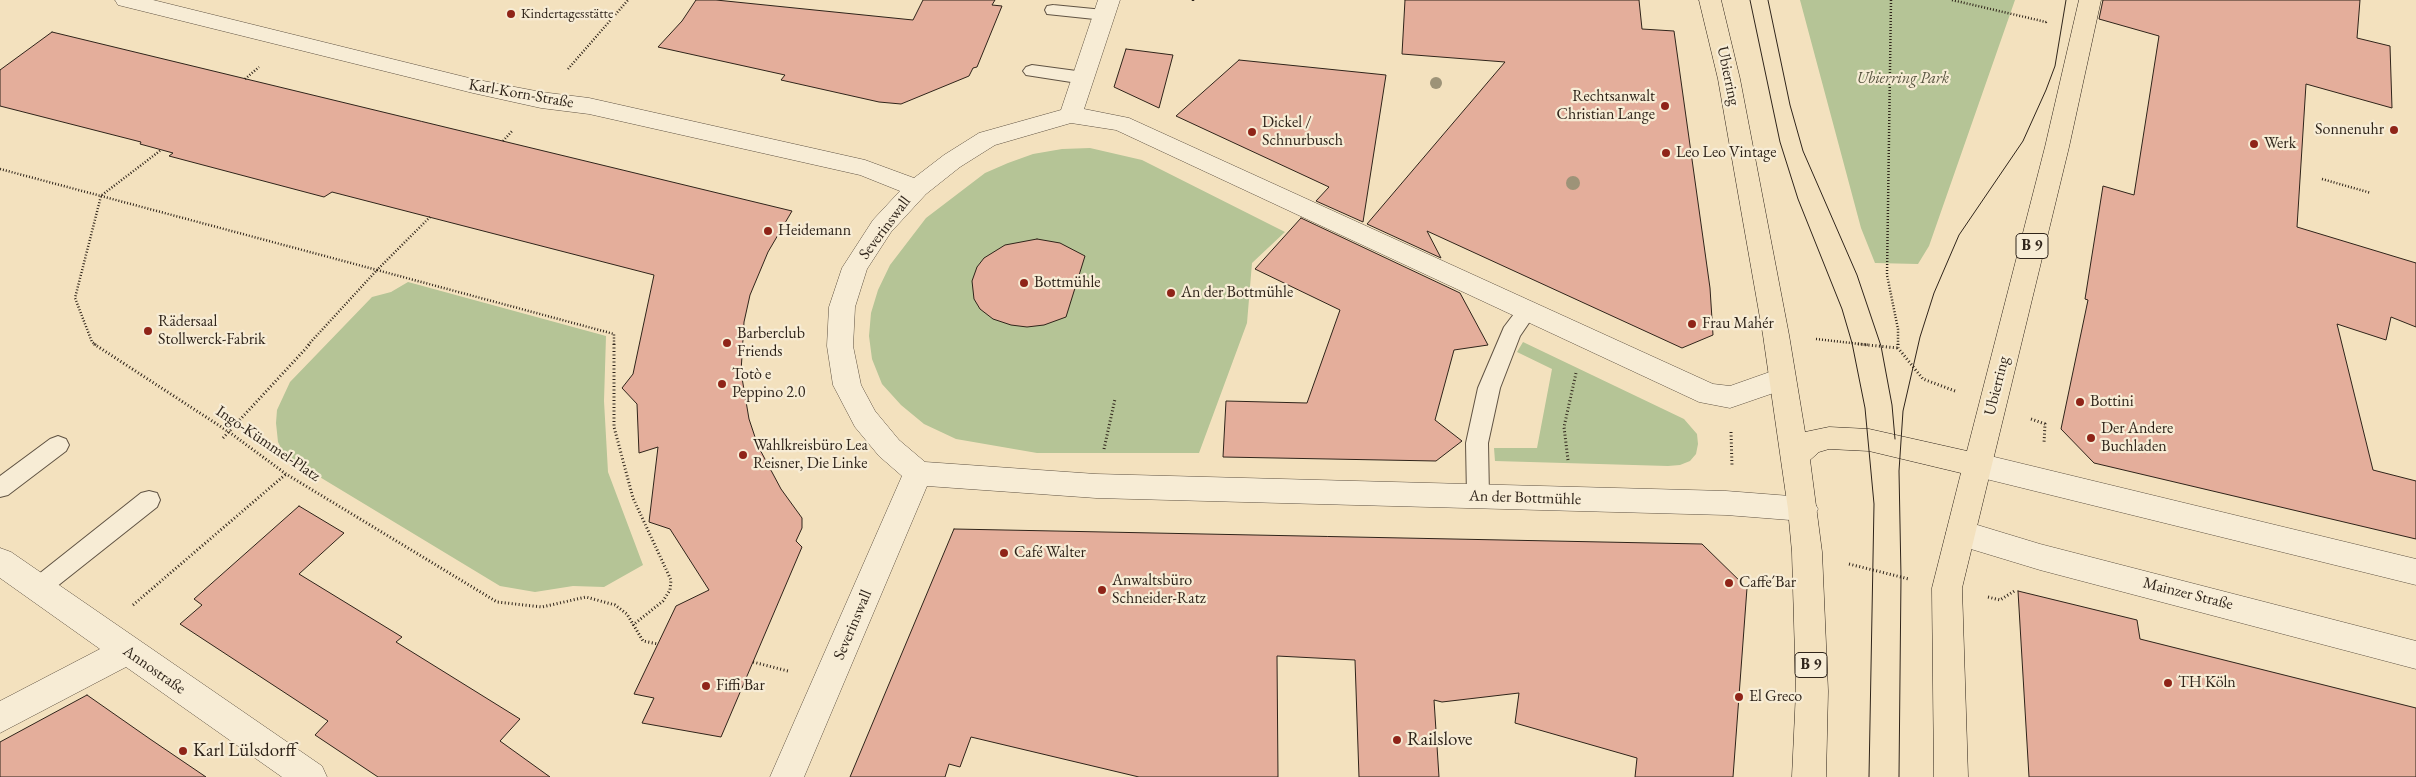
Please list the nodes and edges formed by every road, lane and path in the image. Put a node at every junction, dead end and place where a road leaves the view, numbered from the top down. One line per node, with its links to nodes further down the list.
1 (126, 0): 12 (street, Karl-Korn-Straße)
2 (628, 0): 12 (path)
3 (1710, 0): 23 (main road, Ubierring / B 9)
4 (1891, 0): 25 (path)
5 (1952, 0): 9 (path)
6 (2090, 0): 29 (main road, Ubierring / B 9)
7 (1107, 8): 8 (lane); 11 (street)
8 (1054, 10)
9 (2046, 22)
10 (1032, 71): 11 (lane)
11 (1084, 78): 13 (street)
12 (541, 100): 17 (street, Karl-Korn-Straße)
13 (1071, 115): 17 (street, Severinswall); 22 (street)
14 (161, 150): 19 (path)
15 (0, 169): 19 (path)
16 (2322, 179): 18 (path)
17 (917, 188): 35 (street, Severinswall)
18 (2371, 193)
19 (101, 196): 21 (path); 30 (path, Ingo-Kümmel-Platz)
20 (430, 217): 21 (path)
21 (377, 270): 30 (path); 50 (path)
22 (1527, 311): 24 (street); 39 (lane)
23 (1776, 335): 25 (path); 26 (main road, Ubierring / B 9)
24 (1588, 339): 27 (street); 40 (path)
25 (1898, 348): 29 (path)
26 (1781, 379): 27 (street); 33 (main road, Ubierring / B 9)
27 (1730, 397): 42 (path)
28 (1115, 398): 37 (path)
29 (1993, 405): 34 (main road, Ubierring / B 9)
30 (229, 432): 31 (path); 36 (path, Ingo-Kümmel-Platz)
31 (223, 438)
32 (58, 445): 38 (lane)
33 (1794, 456): 34 (main road); 43 (main road, Ubierring / B 9)
34 (1978, 465): 44 (main road, Ubierring / B 9); 47 (street)
35 (918, 473): 37 (street, An der Bottmühle); 56 (street, Severinswall)
36 (286, 474): 50 (path, Ingo-Kümmel-Platz); 52 (path)
37 (1096, 486): 39 (street, An der Bottmühle)
38 (0, 488)
39 (1478, 496): 40 (street, An der Bottmühle)
40 (1572, 499): 42 (street, An der Bottmühle)
41 (149, 500): 48 (lane)
42 (1733, 504): 43 (street, An der Bottmühle)
43 (1803, 510): 45 (main road, Ubierring / B 9)
44 (1961, 533): 49 (main road, Ubierring / B 9); 53 (street, Mainzer Straße)
45 (1807, 552): 49 (path); 57 (main road, Ubierring / B 9)
46 (0, 561): 48 (street, Annostraße)
47 (2416, 572)
48 (38, 588): 52 (street, Annostraße)
49 (1947, 588): 58 (main road, Ubierring / B 9)
50 (633, 625): 51 (path, Ingo-Kümmel-Platz)
51 (658, 644)
52 (126, 651): 54 (street); 55 (street, Annostraße)
53 (2416, 655)
54 (0, 718)
55 (310, 777)
56 (787, 777)
57 (1809, 777)
58 (1951, 777)

